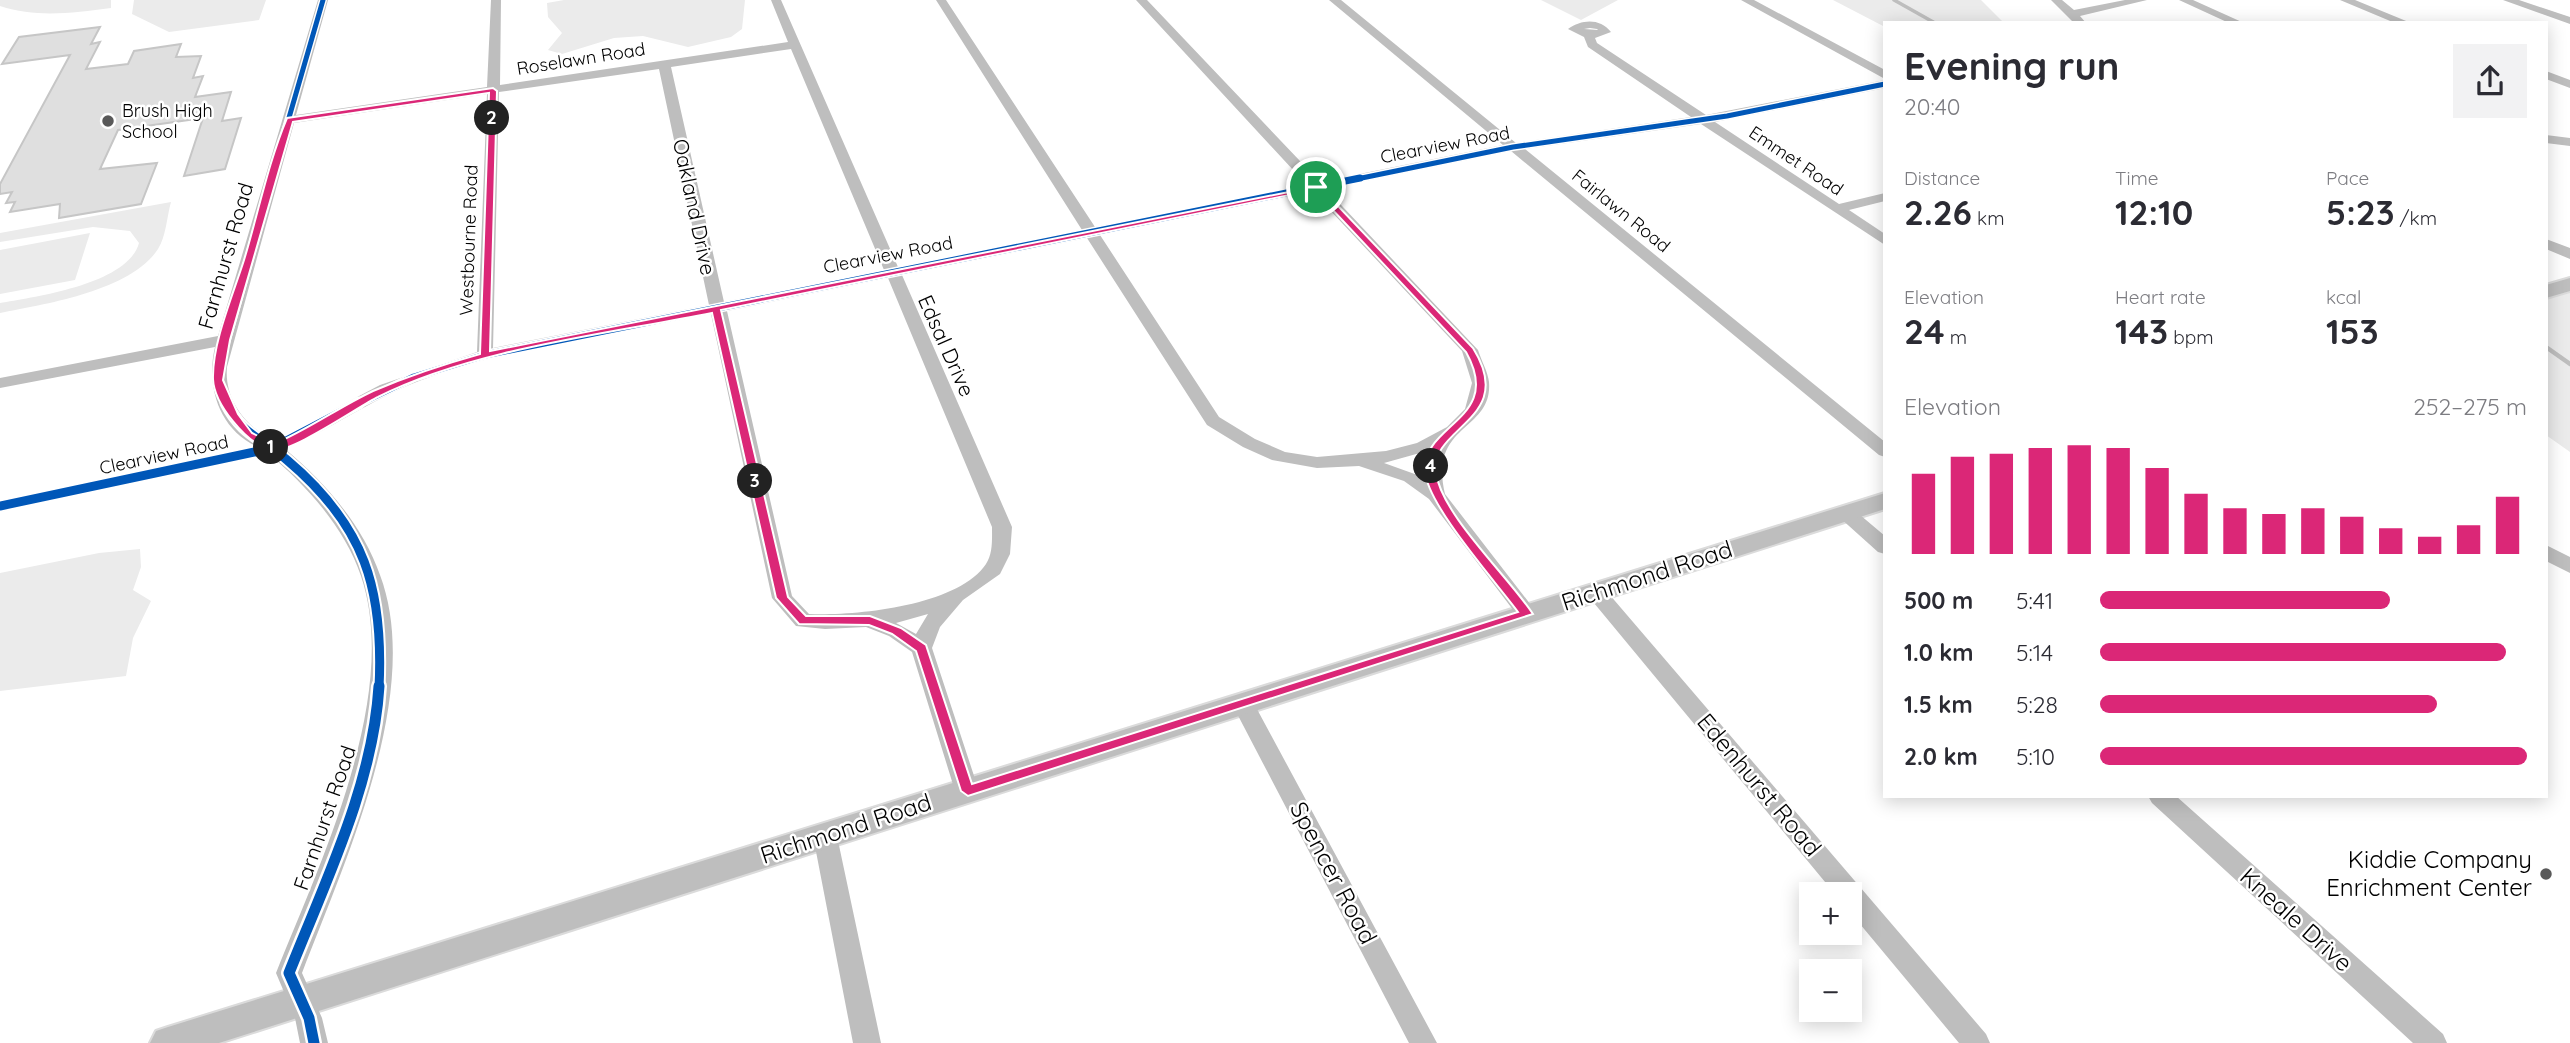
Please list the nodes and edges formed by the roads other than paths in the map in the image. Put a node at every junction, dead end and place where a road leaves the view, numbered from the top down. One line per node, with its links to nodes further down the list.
1 (323, 0): 27 (street, Farnhurst Road)
2 (496, 0): 25 (street, Westbourne Road)
3 (776, 0): 19 (street, Edsal Drive)
4 (941, 0): 34 (street)
5 (1140, 0): 31 (street)
6 (1334, 0): 30 (street, Fairlawn Road)
7 (1746, 0): 21 (street)
8 (2056, 0): 13 (street)
9 (2142, 0): 13 (street)
10 (2184, 0): 15 (street)
11 (2345, 0): 16 (street)
12 (2508, 0): 17 (street)
13 (2072, 14): 14 (street)
14 (2079, 21)
15 (2234, 21)
16 (2401, 21)
17 (2570, 21)
18 (1589, 36): 26 (street, Emmet Road)
19 (794, 44): 20 (street, Roselawn Road); 38 (street, Edsal Drive)
20 (664, 64): 25 (street, Roselawn Road); 41 (street, Oakland Drive)
21 (1883, 74)
22 (2548, 76): 24 (street)
23 (1883, 84): 26 (street, Clearview Road)
24 (2570, 84)
25 (493, 91): 27 (street, Roselawn Road); 43 (street, Westbourne Road)
26 (1702, 119): 30 (street, Clearview Road); 33 (street, Emmet Road)
27 (289, 120): 42 (street, Farnhurst Road)
28 (2548, 139): 29 (street)
29 (2570, 142)
30 (1513, 147): 31 (street, Clearview Road); 47 (street, Fairlawn Road)
31 (1316, 187): 34 (street, Clearview Road); 45 (street)
32 (1883, 198): 33 (street)
33 (1837, 209): 35 (street, Emmet Road)
34 (1091, 233): 38 (street, Clearview Road); 48 (street)
35 (1883, 240)
36 (2548, 244): 37 (street)
37 (2570, 254)
38 (891, 274): 41 (street, Clearview Road); 57 (street, Edsal Drive)
39 (2570, 284): 40 (main road)
40 (2548, 291)
41 (716, 309): 43 (street, Clearview Road); 60 (street, Oakland Drive)
42 (225, 340): 44 (street); 46 (street, Farnhurst Road)
43 (485, 355): 46 (street, Clearview Road)
44 (0, 383)
45 (1448, 435): 48 (street); 49 (street)
46 (273, 448): 51 (street, Clearview Road); 66 (street, Farnhurst Road)
47 (1883, 449)
48 (1352, 461): 49 (street)
49 (1436, 495): 59 (street)
50 (1883, 502): 52 (main road, Richmond Road)
51 (0, 506)
52 (1846, 513): 53 (street); 56 (main road, Richmond Road)
53 (1883, 545)
54 (2548, 553): 55 (street)
55 (2570, 566)
56 (1596, 592): 59 (main road, Richmond Road); 71 (street, Edenhurst Road)
57 (958, 594): 58 (street, Edsal Drive); 61 (street)
58 (935, 604): 60 (street, Oakland Drive)
59 (1527, 614): 62 (main road, Richmond Road)
60 (870, 621): 61 (street)
61 (922, 648): 63 (street)
62 (1243, 704): 63 (main road, Richmond Road); 70 (street, Spencer Road)
63 (968, 791): 65 (main road, Richmond Road)
64 (2162, 798): 72 (street, Kneale Drive)
65 (825, 836): 66 (main road, Richmond Road); 69 (street)
66 (299, 1001): 67 (main road, Richmond Road); 68 (street, Farnhurst Road)
67 (168, 1043)
68 (314, 1043)
69 (867, 1043)
70 (1423, 1043)
71 (1976, 1043)
72 (2433, 1043)

